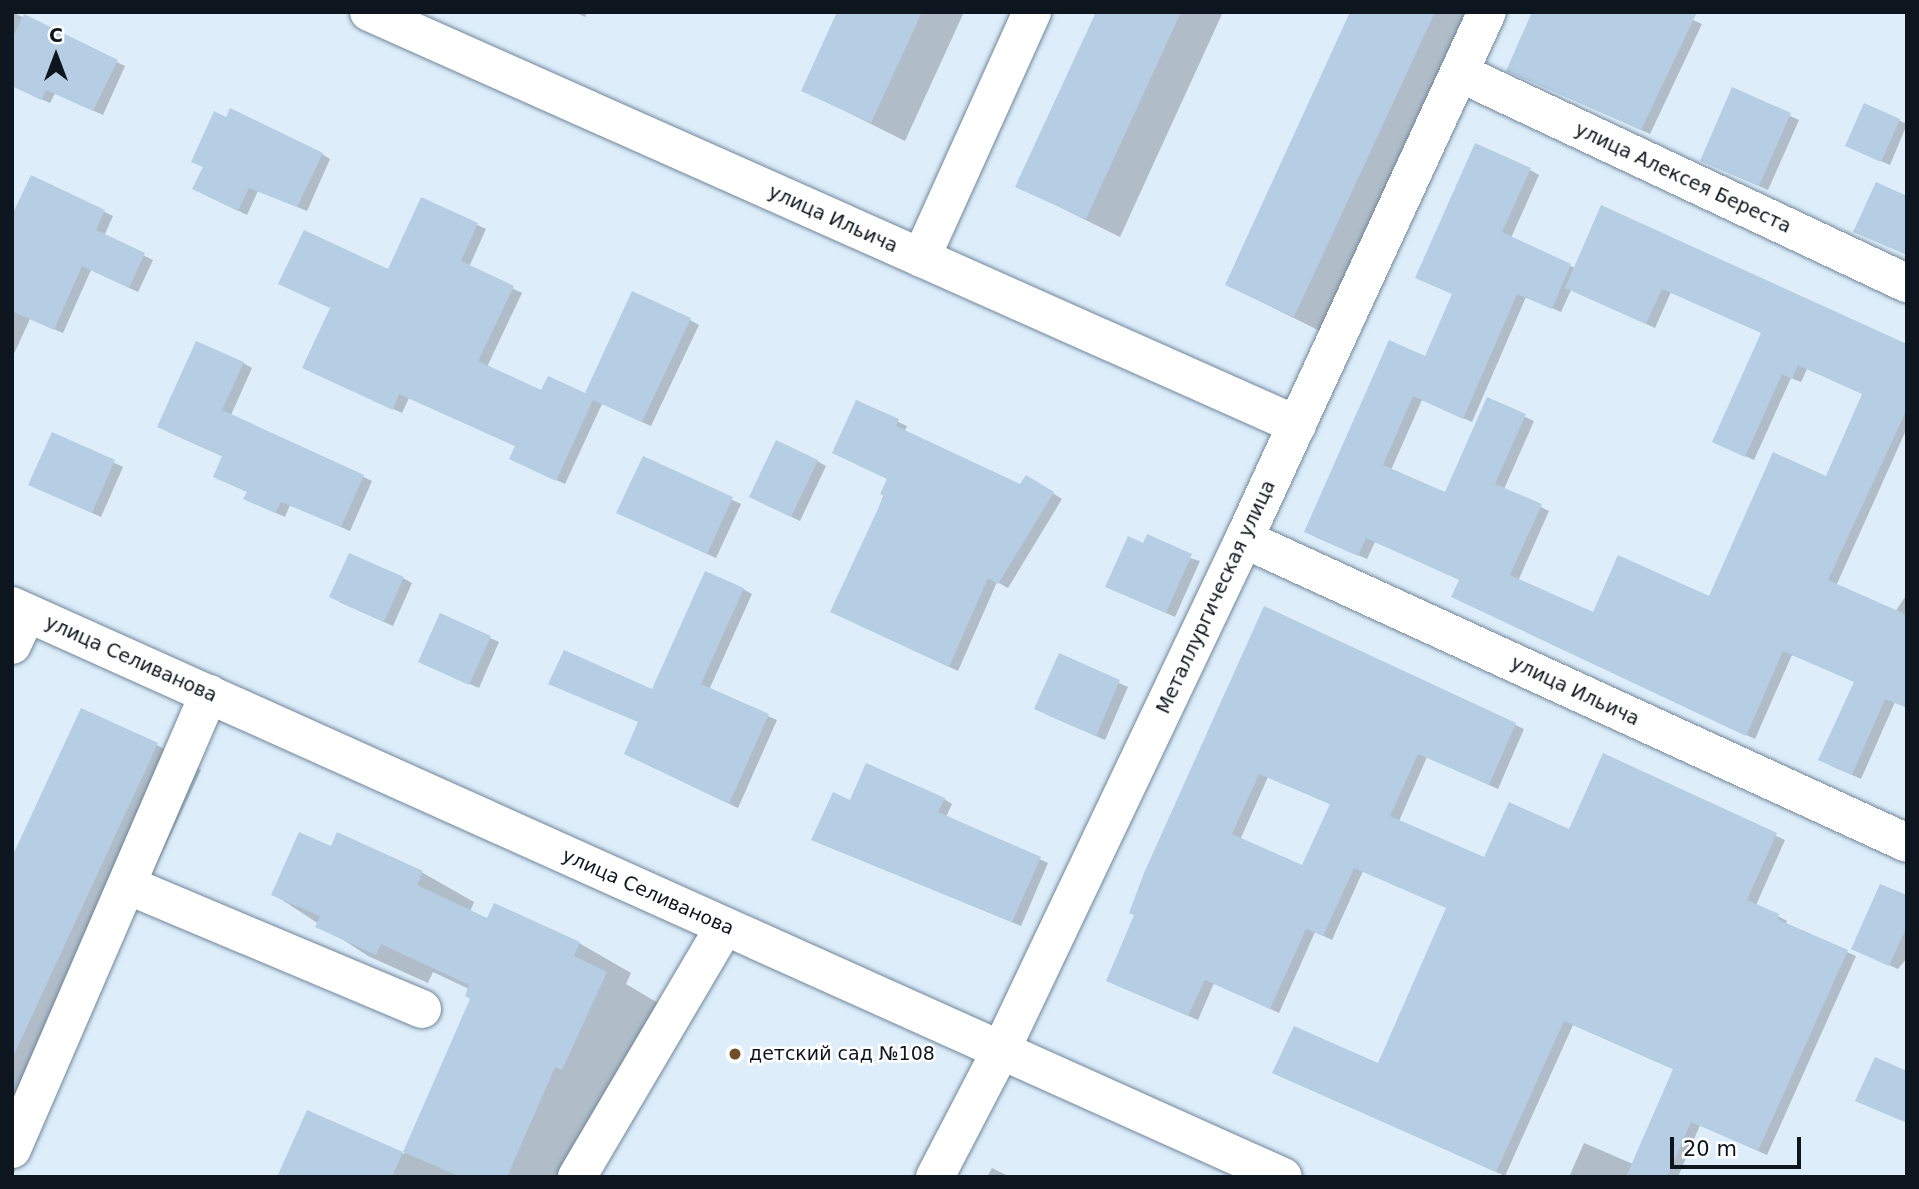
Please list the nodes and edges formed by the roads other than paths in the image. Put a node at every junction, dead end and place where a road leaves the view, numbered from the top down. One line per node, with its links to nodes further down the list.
1 (369, 12): 5 (street, улица Ильича)
2 (1032, 12): 5 (street)
3 (1487, 12): 4 (street, Металлургическая улица)
4 (1460, 73): 6 (street, улица Алексея Береста); 7 (street, Металлургическая улица)
5 (921, 258): 7 (street, улица Ильича)
6 (1907, 283)
7 (1297, 425): 8 (street, Металлургическая улица)
8 (1244, 539): 11 (street, улица Ильича); 15 (street, Металлургическая улица)
9 (17, 621): 10 (street, улица Селиванова)
10 (209, 694): 12 (street); 13 (street, улица Селиванова)
11 (1907, 843)
12 (127, 885): 14 (street); 16 (street)
13 (724, 927): 15 (street, улица Селиванова); 17 (street)
14 (422, 1009)
15 (1001, 1051): 18 (street, Металлургическая улица); 19 (street, улица Селиванова)
16 (12, 1149)
17 (577, 1177)
18 (935, 1177)
19 (1283, 1177)

